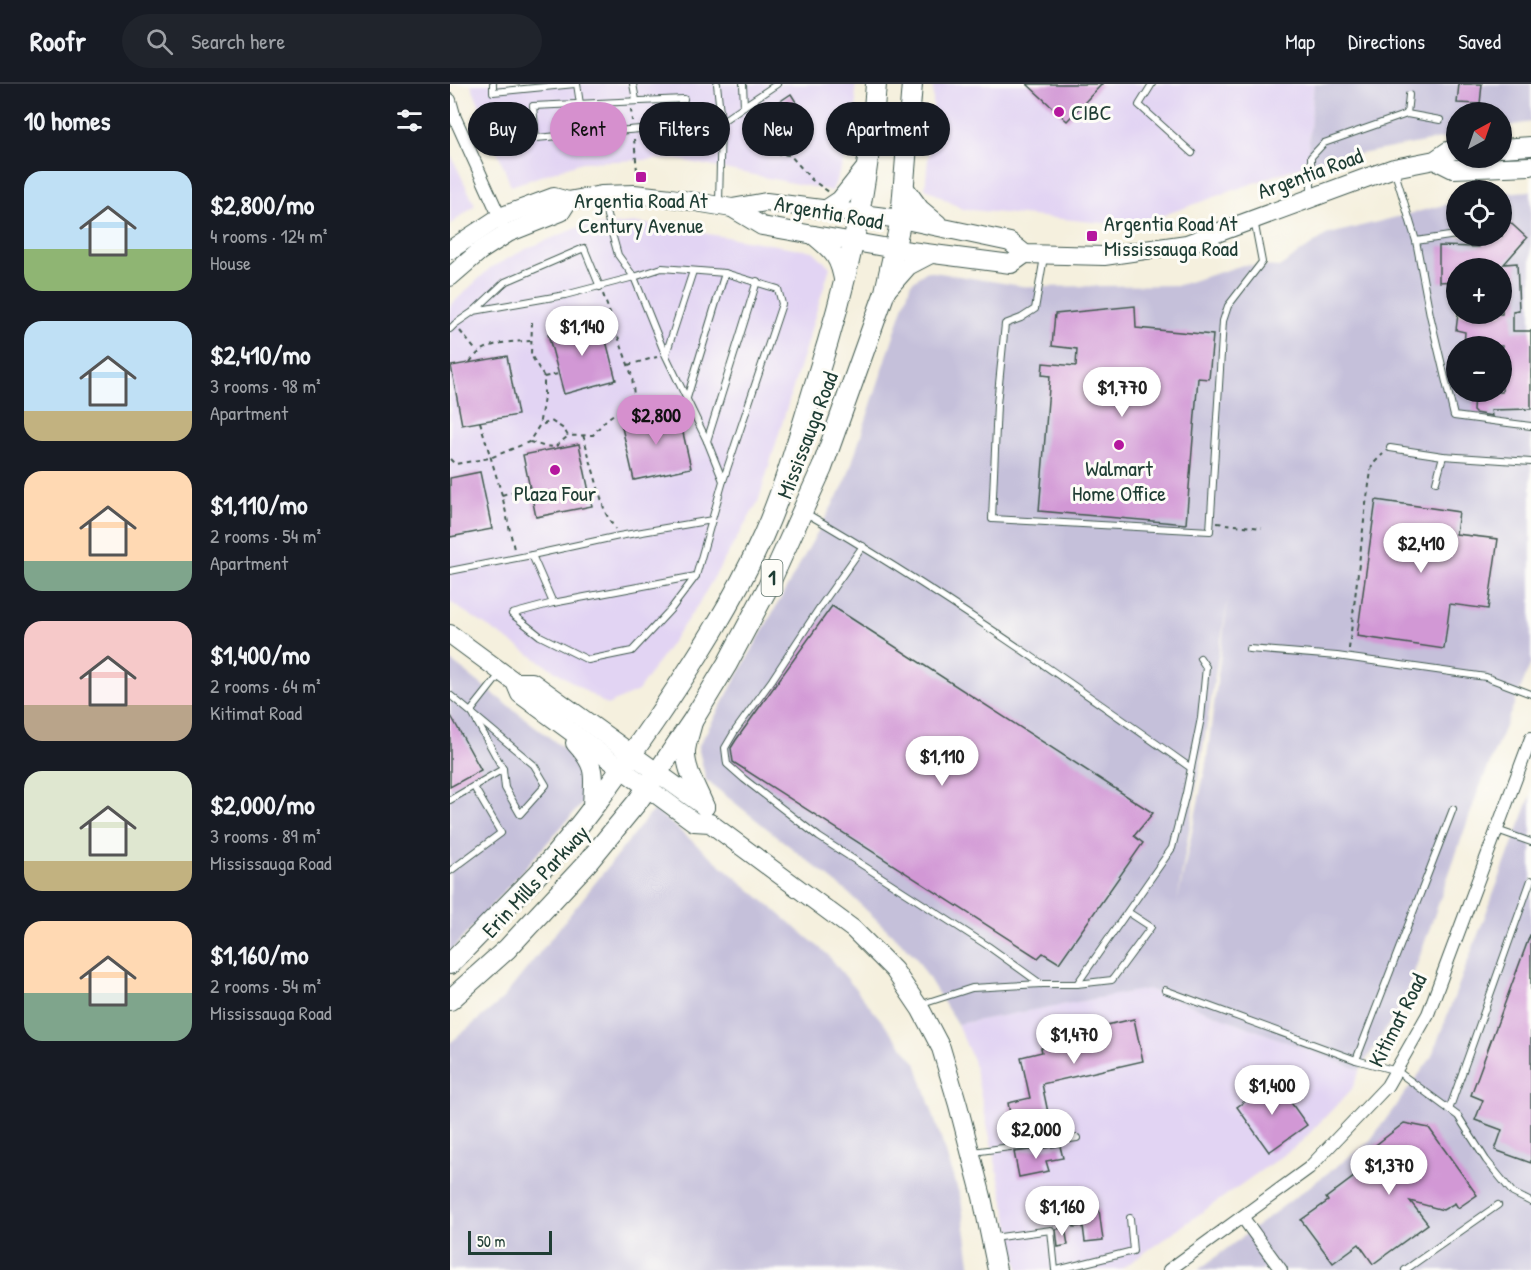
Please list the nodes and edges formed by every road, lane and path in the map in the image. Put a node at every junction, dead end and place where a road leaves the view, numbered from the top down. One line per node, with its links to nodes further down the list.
1 (493, 84): 10 (lane)
2 (576, 84): 10 (lane); 16 (lane)
3 (633, 84): 15 (lane)
4 (717, 84): 18 (lane)
5 (743, 84): 19 (lane)
6 (777, 84): 12 (lane)
7 (876, 84): 35 (main road, Mississauga Road / 1)
8 (912, 84): 38 (main road, Mississauga Road / 1)
9 (1152, 84): 32 (lane)
10 (520, 87)
11 (1409, 95): 22 (lane)
12 (759, 97): 20 (lane); 43 (path)
13 (684, 99): 15 (lane)
14 (450, 100): 23 (street)
15 (633, 100): 17 (lane); 27 (path)
16 (580, 102)
17 (606, 102)
18 (719, 102)
19 (744, 102)
20 (751, 102)
21 (550, 105): 28 (lane)
22 (1407, 114): 24 (lane); 41 (lane)
23 (453, 119): 46 (street)
24 (1440, 120)
25 (639, 129): 27 (lane)
26 (627, 130): 27 (lane)
27 (633, 130): 40 (path)
28 (550, 137)
29 (1531, 146): 30 (street)
30 (1512, 147)
31 (1446, 152): 34 (street, Argentia Road)
32 (1192, 153)
33 (723, 156): 44 (lane)
34 (1435, 160): 36 (street, Argentia Road); 37 (street, Argentia Road)
35 (867, 166): 43 (street); 45 (main road, Mississauga Road / 1)
36 (1531, 166)
37 (1394, 168): 41 (street, Argentia Road); 53 (lane)
38 (904, 187): 47 (main road, Mississauga Road / 1); 49 (street)
39 (601, 195): 40 (street, Argentia Road); 42 (street, Argentia Road); 63 (lane)
40 (639, 195): 44 (street, Argentia Road)
41 (1311, 198): 48 (street, Argentia Road)
42 (568, 201): 46 (street, Argentia Road); 50 (street, Argentia Road)
43 (832, 205): 44 (street, Argentia Road); 45 (street, Argentia Road)
44 (725, 207): 51 (street, Argentia Road)
45 (858, 213): 47 (street, Argentia Road); 54 (main road, Mississauga Road / 1)
46 (500, 217): 50 (street); 56 (street, Argentia Road)
47 (901, 219): 49 (street, Argentia Road); 55 (main road, Mississauga Road / 1)
48 (1254, 220): 59 (street, Argentia Road); 100 (lane)
49 (940, 226): 58 (street, Argentia Road)
50 (508, 233): 62 (street, Argentia Road)
51 (812, 234): 54 (street, Argentia Road); 65 (street)
52 (1446, 236): 53 (lane)
53 (1416, 241): 84 (lane)
54 (854, 242): 55 (street, Argentia Road); 65 (main road, Mississauga Road / 1)
55 (895, 249): 57 (street, Argentia Road); 67 (main road, Mississauga Road / 1)
56 (450, 250)
57 (931, 254): 58 (street, Argentia Road); 67 (street)
58 (1025, 255): 59 (street, Argentia Road)
59 (1044, 256): 100 (lane)
60 (693, 271): 61 (lane); 63 (lane); 73 (lane)
61 (725, 273): 64 (lane); 78 (lane)
62 (450, 277)
63 (634, 277): 66 (lane); 73 (lane)
64 (757, 281): 87 (lane); 94 (lane)
65 (844, 285): 120 (main road, Mississauga Road / 1)
66 (600, 287): 68 (lane); 68 (lane); 75 (path)
67 (885, 292): 98 (main road, Mississauga Road / 1)
68 (474, 311): 70 (lane)
69 (532, 322): 71 (path)
70 (452, 326): 72 (path)
71 (531, 341): 72 (path); 77 (path)
72 (477, 352): 74 (path)
73 (665, 354): 75 (path); 78 (lane)
74 (470, 362)
75 (628, 366): 79 (path)
76 (558, 374): 77 (path)
77 (544, 376): 83 (path)
78 (686, 399): 79 (path); 87 (lane)
79 (648, 409): 80 (path)
80 (620, 410): 82 (path); 85 (path)
81 (480, 422): 91 (path)
82 (626, 422)
83 (539, 426): 86 (path); 88 (path)
84 (1531, 426)
85 (583, 435): 86 (path); 102 (path)
86 (568, 436): 88 (path)
87 (707, 441): 94 (lane)
88 (529, 442): 91 (path)
89 (1390, 448): 90 (lane); 112 (path)
90 (1443, 456): 93 (lane); 95 (lane)
91 (490, 458): 92 (path); 97 (path)
92 (450, 459)
93 (1531, 462)
94 (723, 481): 99 (lane)
95 (1436, 482)
96 (530, 486): 97 (path)
97 (502, 495): 105 (path)
98 (803, 512): 103 (lane); 117 (main road, Mississauga Road / 1)
99 (712, 520): 102 (lane); 107 (lane)
100 (1212, 523): 101 (path)
101 (1262, 528)
102 (619, 536): 104 (lane)
103 (863, 546): 121 (lane); 135 (lane)
104 (532, 555): 105 (lane); 108 (lane)
105 (516, 559): 106 (lane)
106 (450, 571)
107 (696, 576): 108 (lane); 108 (lane)
108 (553, 603)
109 (450, 634): 113 (street)
110 (1249, 649): 112 (lane)
111 (1200, 658): 121 (lane)
112 (1348, 658): 114 (lane)
113 (509, 677): 116 (lane); 118 (street); 120 (street)
114 (1531, 694)
115 (450, 695): 116 (lane)
116 (471, 711): 122 (lane); 122 (lane)
117 (693, 720): 123 (main road, Mississauga Road / 1); 128 (street)
118 (556, 722): 120 (street); 126 (street)
119 (1531, 738): 129 (street, Kitimat Road)
120 (627, 761): 123 (street); 126 (main road, Erin Mills Parkway / 1)
121 (1191, 768): 133 (lane)
122 (503, 769): 124 (lane)
123 (653, 781): 128 (street); 138 (main road, Erin Mills Parkway / 1)
124 (474, 787): 125 (lane); 131 (lane)
125 (450, 800)
126 (592, 807): 134 (main road, Erin Mills Parkway / 1)
127 (1453, 809): 140 (lane)
128 (708, 815): 139 (street)
129 (1497, 830): 130 (lane); 141 (street, Kitimat Road)
130 (1531, 842)
131 (450, 871)
132 (1531, 880): 142 (lane)
133 (1128, 912): 136 (lane); 136 (lane)
134 (450, 964)
135 (1041, 984): 136 (lane); 139 (lane)
136 (1077, 984)
137 (1165, 990): 140 (lane)
138 (450, 1000)
139 (918, 1005): 144 (street)
140 (1356, 1060): 141 (lane)
141 (1397, 1071): 142 (lane); 148 (street, Kitimat Road)
142 (1449, 1110): 145 (lane)
143 (1077, 1138): 144 (lane)
144 (970, 1152): 149 (street)
145 (1531, 1202)
146 (1498, 1205): 155 (lane)
147 (1130, 1218): 151 (lane)
148 (1243, 1218): 150 (street); 154 (street, Kitimat Road)
149 (991, 1238): 152 (street); 153 (lane)
150 (1277, 1267)
151 (1074, 1268): 153 (lane)
152 (997, 1270)
153 (1056, 1270)
154 (1169, 1270)
155 (1405, 1270)

